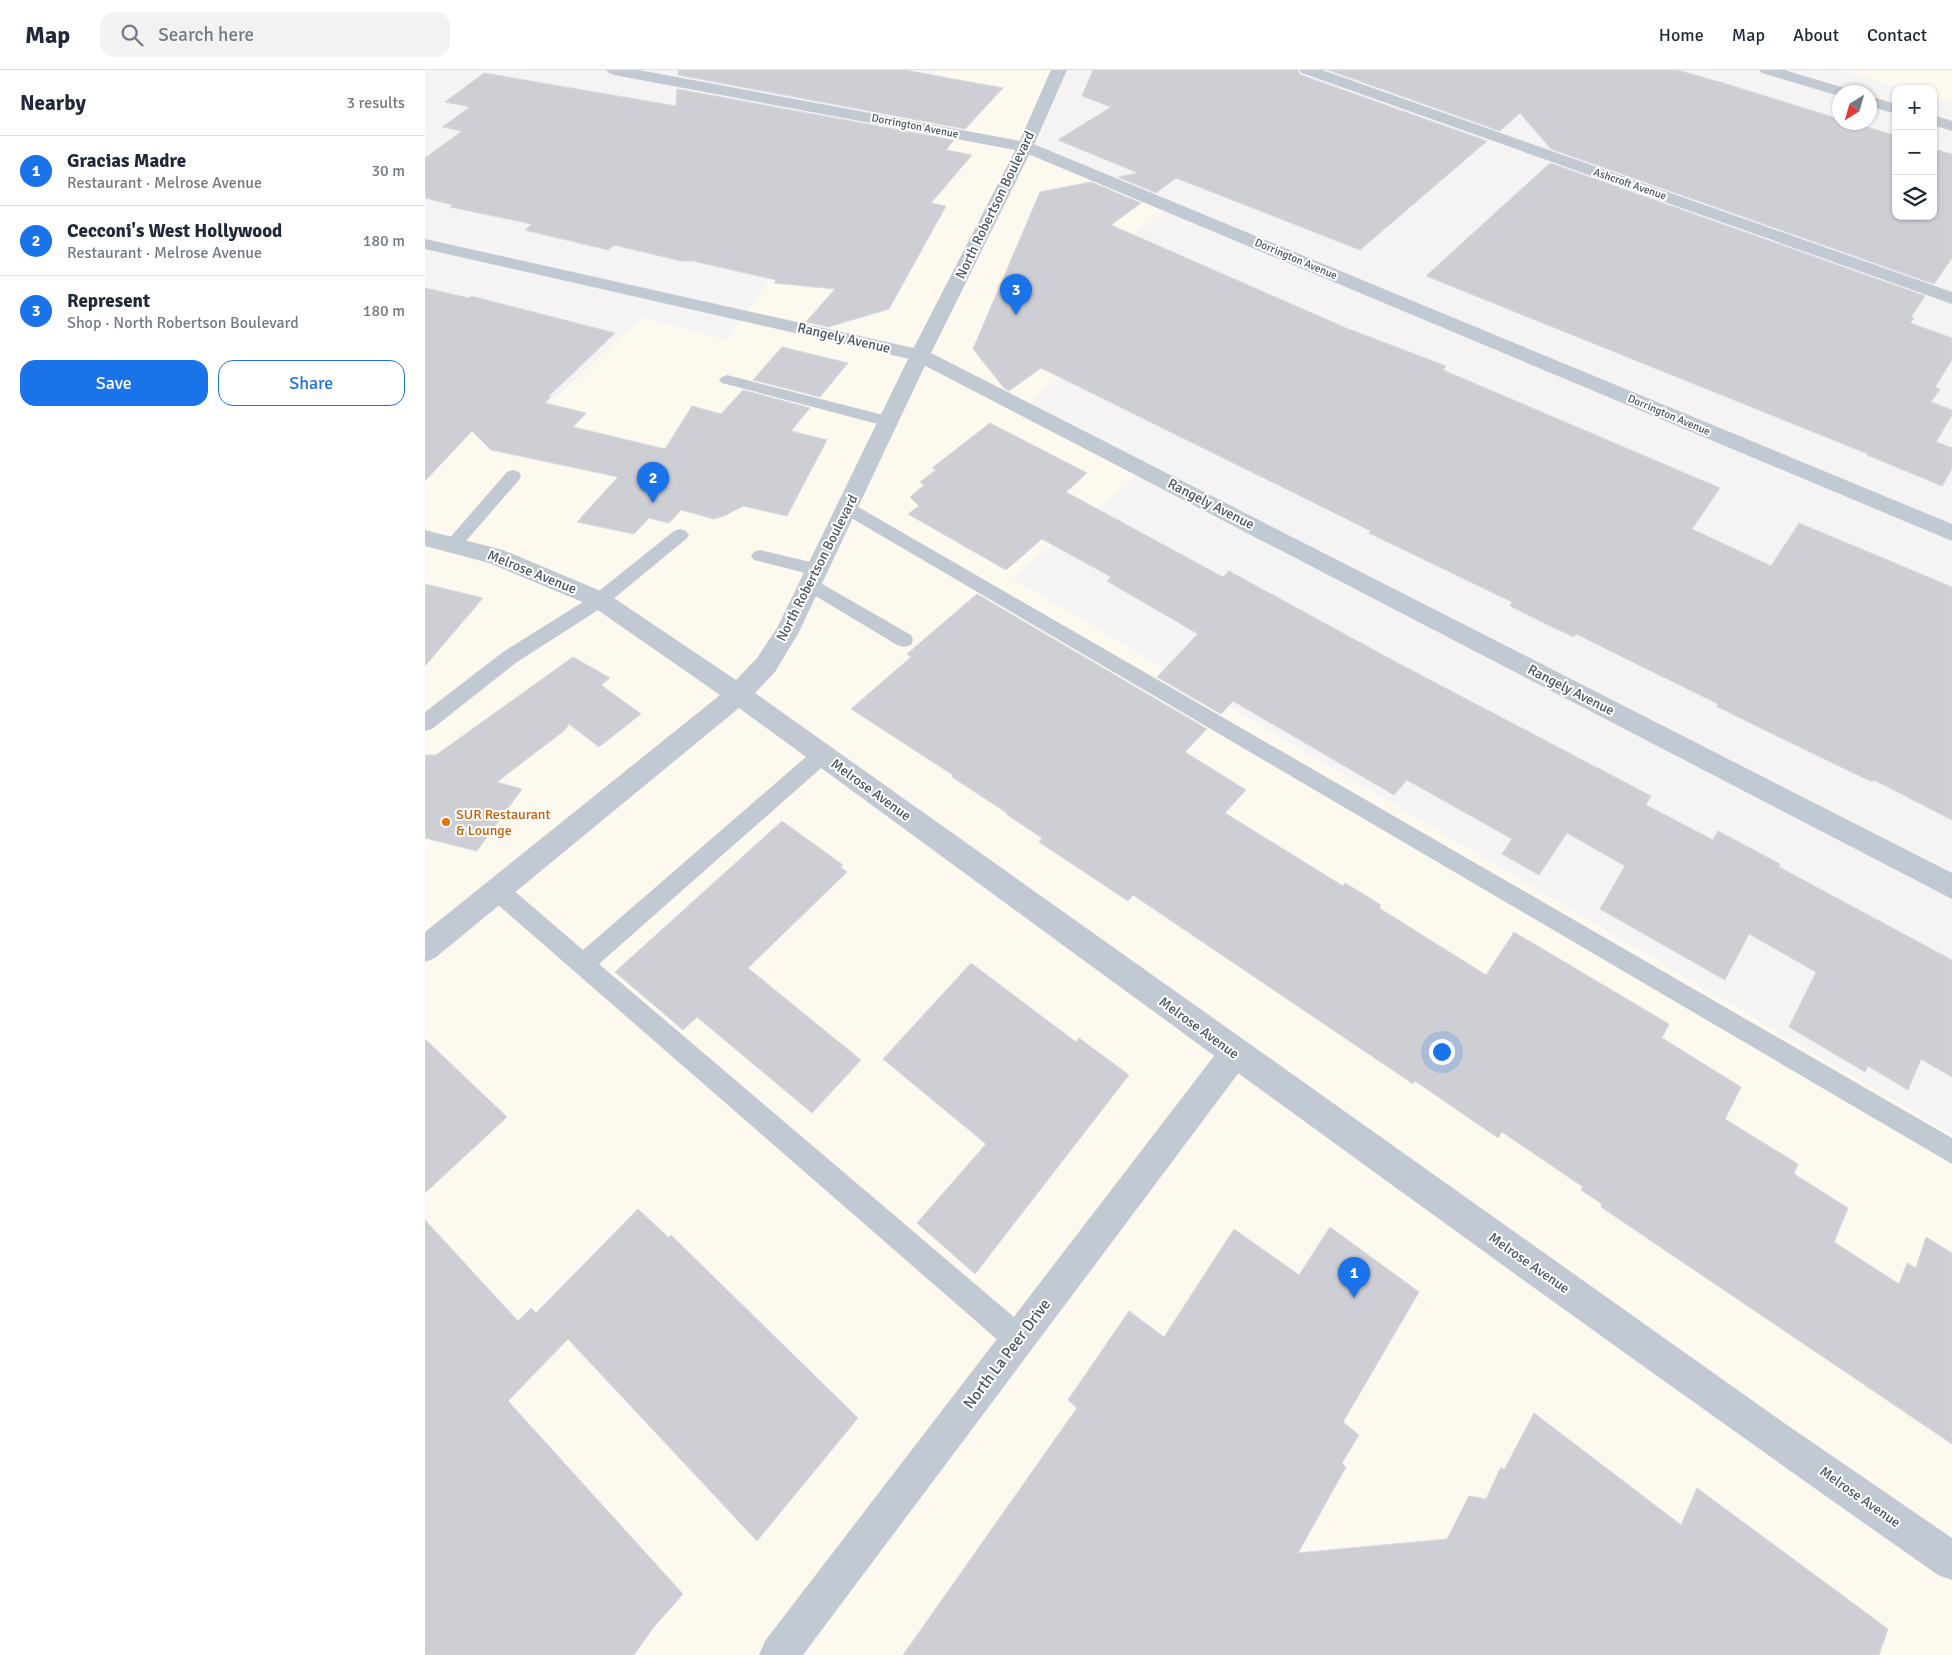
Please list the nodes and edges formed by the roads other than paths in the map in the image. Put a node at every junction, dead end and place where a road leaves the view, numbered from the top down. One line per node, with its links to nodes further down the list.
1 (614, 70): 10 (street, Dorrington Avenue)
2 (1059, 70): 10 (street, North Robertson Boulevard)
3 (1307, 70): 12 (street, Ashcroft Avenue)
4 (1767, 70): 5 (street)
5 (1832, 89)
6 (1877, 103): 7 (street)
7 (1892, 108)
8 (1937, 121): 9 (street)
9 (1952, 126)
10 (1025, 146): 13 (street, North Robertson Boulevard); 18 (street, Dorrington Avenue)
11 (425, 244): 13 (street, Rangely Avenue)
12 (1952, 298)
13 (920, 355): 15 (street, North Robertson Boulevard); 29 (street, Rangely Avenue)
14 (727, 380): 15 (lane)
15 (889, 422): 17 (street, North Robertson Boulevard)
16 (513, 476): 21 (lane)
17 (847, 508): 23 (street, North Robertson Boulevard); 34 (lane)
18 (1952, 533)
19 (680, 535): 24 (lane)
20 (425, 538): 21 (street, Melrose Avenue)
21 (453, 545): 24 (street, Melrose Avenue)
22 (760, 556): 23 (lane)
23 (813, 577): 25 (lane); 26 (street, North Robertson Boulevard)
24 (600, 600): 26 (street, Melrose Avenue); 27 (lane)
25 (903, 640)
26 (738, 694): 28 (street, Melrose Avenue); 30 (street, North Robertson Boulevard)
27 (425, 723)
28 (822, 755): 32 (lane); 33 (street, Melrose Avenue)
29 (1952, 887)
30 (497, 890): 31 (street, North Robertson Boulevard); 32 (lane)
31 (425, 949)
32 (583, 964): 35 (lane)
33 (1235, 1053): 35 (street, North La Peer Drive); 36 (street, Melrose Avenue)
34 (1952, 1152)
35 (1018, 1339): 37 (street, North La Peer Drive)
36 (1952, 1561)
37 (779, 1655)

